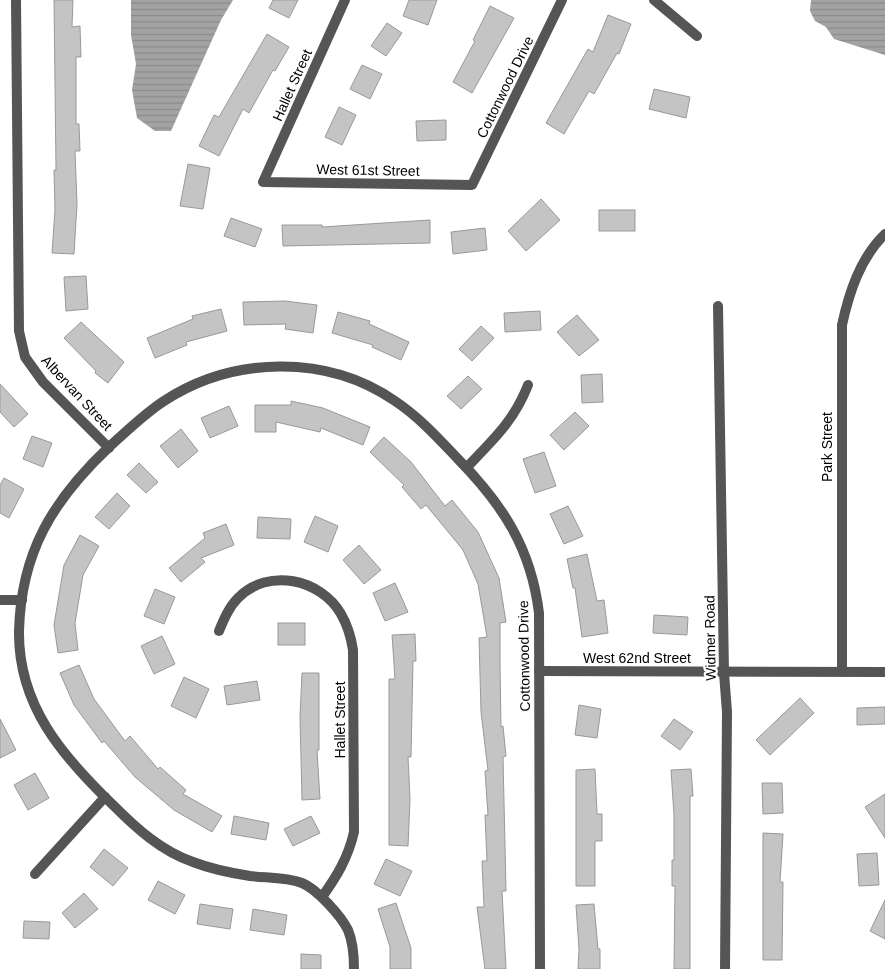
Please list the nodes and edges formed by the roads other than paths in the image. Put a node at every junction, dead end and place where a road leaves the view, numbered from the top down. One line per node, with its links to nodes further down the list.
1 (16, 0): 11 (street, Albervan Street)
2 (346, 0): 6 (street, Hallet Street)
3 (562, 0): 7 (street, Cottonwood Drive)
4 (654, 0): 5 (street)
5 (697, 36)
6 (263, 182): 7 (street, West 61st Street)
7 (472, 186)
8 (885, 234): 18 (street, Park Street)
9 (718, 306): 17 (street, Widmer Road)
10 (528, 385): 12 (street)
11 (109, 448): 12 (street, Cottonwood Drive); 14 (street, Albervan Street)
12 (466, 467): 16 (street, Cottonwood Drive)
13 (0, 600): 14 (street)
14 (22, 600): 20 (street, Albervan Street)
15 (219, 631): 22 (street, Hallet Street)
16 (539, 671): 17 (street, West 62nd Street); 24 (street, Cottonwood Drive)
17 (724, 672): 18 (street, West 62nd Street); 25 (street, Widmer Road)
18 (842, 672): 19 (street, West 62nd Street)
19 (885, 672)
20 (105, 797): 21 (street); 22 (street, Albervan Street)
21 (35, 874)
22 (322, 897): 23 (street)
23 (354, 969)
24 (540, 969)
25 (725, 969)

